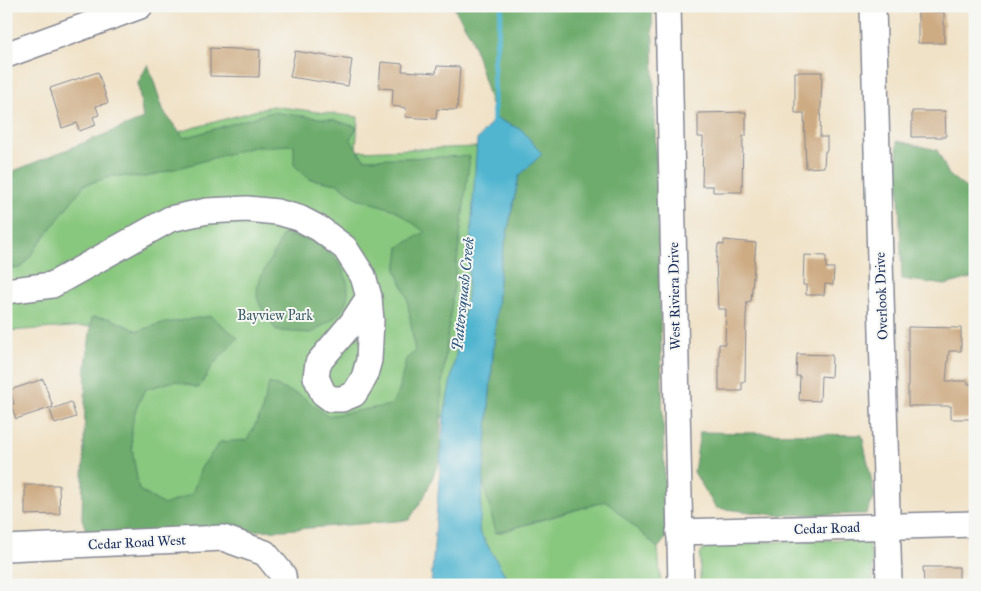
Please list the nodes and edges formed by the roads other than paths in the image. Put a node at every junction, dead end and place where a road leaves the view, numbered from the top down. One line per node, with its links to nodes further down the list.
1 (140, 6): 4 (street)
2 (668, 6): 9 (street, West Riviera Drive)
3 (873, 6): 8 (street, Overlook Drive)
4 (6, 55)
5 (6, 291): 6 (street)
6 (369, 298)
7 (975, 524): 8 (street, Cedar Road)
8 (887, 526): 9 (street, Cedar Road); 13 (street, Overlook Drive)
9 (679, 532): 12 (street, West Riviera Drive)
10 (6, 548): 11 (street, Cedar Road West)
11 (284, 585)
12 (681, 585)
13 (889, 585)

